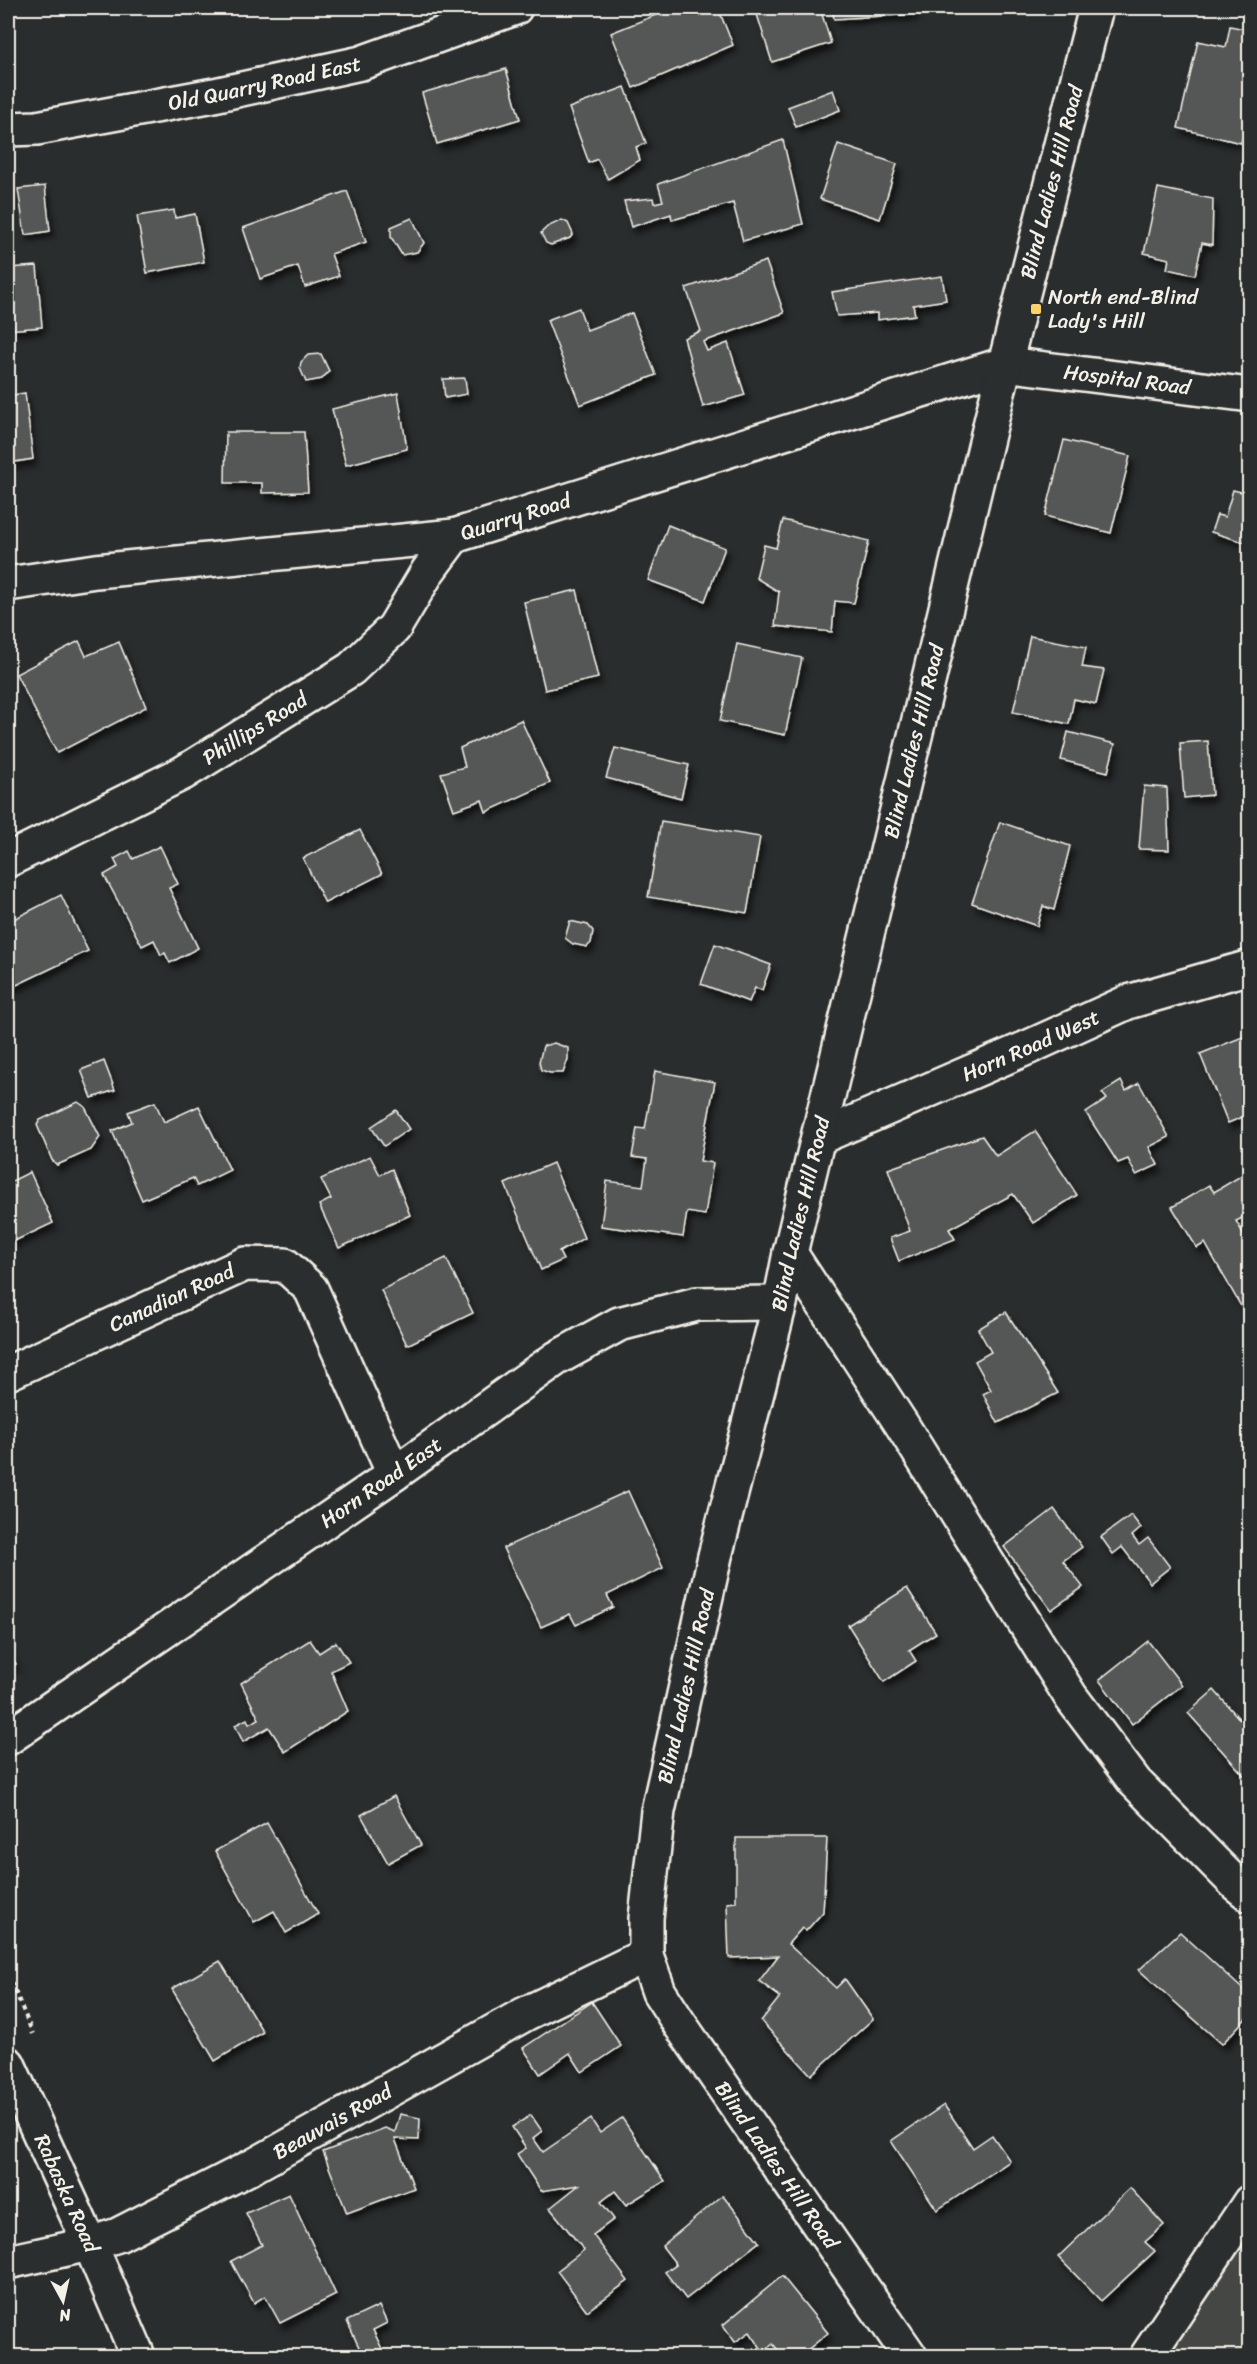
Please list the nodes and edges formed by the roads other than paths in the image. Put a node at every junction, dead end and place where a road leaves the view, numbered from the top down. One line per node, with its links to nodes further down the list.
1 (515, 8): 3 (street, Old Quarry Road East)
2 (1096, 8): 4 (street, Blind Ladies Hill Road)
3 (8, 129)
4 (1005, 364): 5 (street, Hospital Road); 6 (street, Quarry Road); 10 (street, Blind Ladies Hill Road)
5 (1250, 395)
6 (454, 536): 7 (street, Quarry Road); 8 (street, Phillips Road)
7 (8, 584)
8 (8, 860)
9 (1250, 967): 10 (street, Horn Road West)
10 (818, 1137): 11 (street, Blind Ladies Hill Road)
11 (790, 1252): 12 (street, Blind Ladies Hill Road); 16 (street)
12 (780, 1303): 14 (street, Horn Road East); 17 (street, Blind Ladies Hill Road)
13 (8, 1374): 14 (street, Canadian Road)
14 (394, 1474): 15 (street, Horn Road East)
15 (8, 1738)
16 (1250, 1895)
17 (646, 1955): 20 (street, Beauvais Road); 23 (street, Blind Ladies Hill Road)
18 (8, 2064): 20 (street, Rabaska Road)
19 (1250, 2202): 24 (street)
20 (90, 2244): 21 (street, Beauvais Road); 22 (street, Rabaska Road)
21 (8, 2262)
22 (138, 2356)
23 (910, 2356)
24 (1147, 2356)

